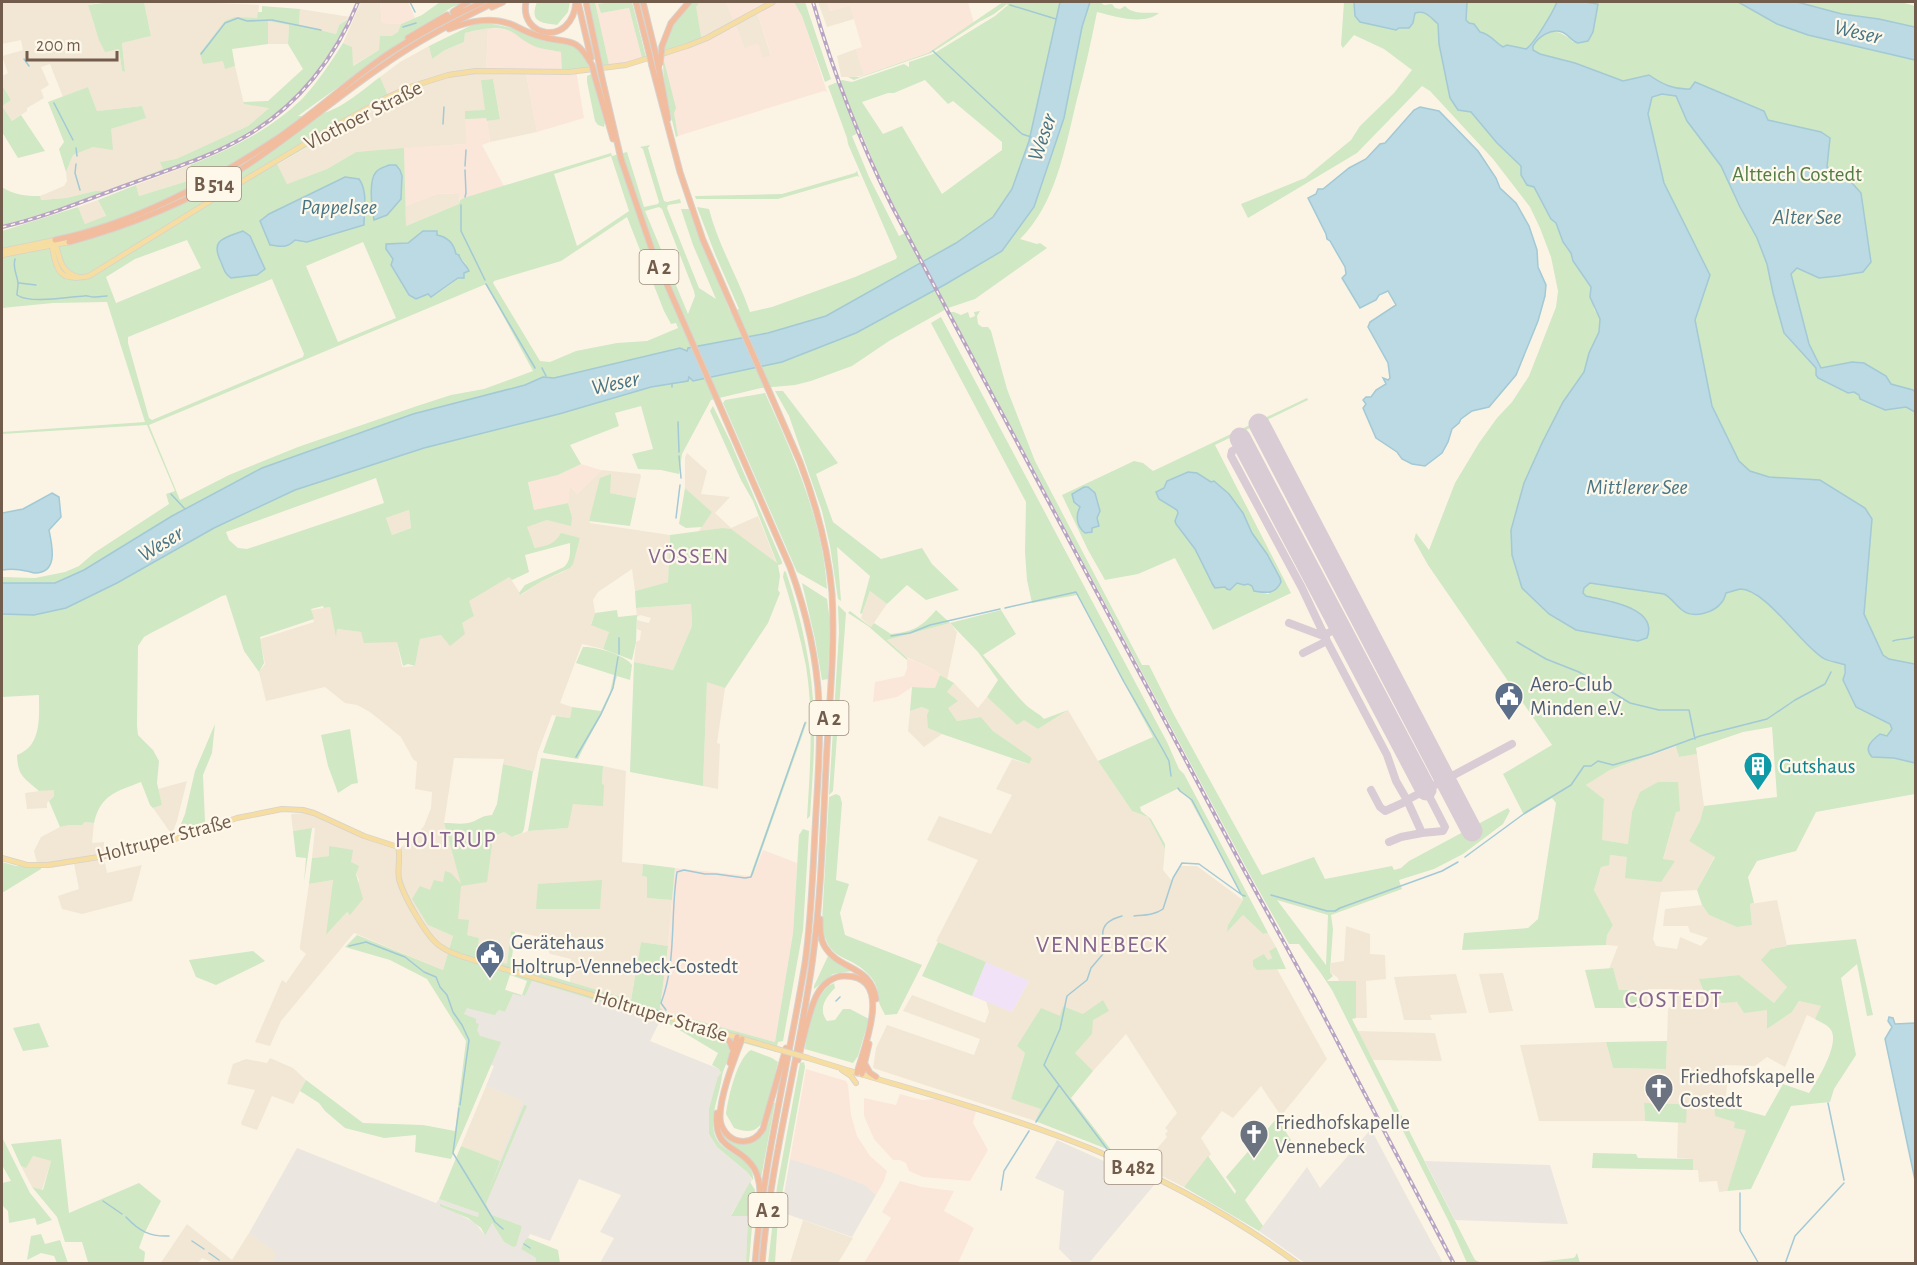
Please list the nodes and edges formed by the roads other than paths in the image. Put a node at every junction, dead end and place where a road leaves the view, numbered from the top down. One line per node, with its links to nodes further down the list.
1 (468, 2): 13 (highway)
2 (475, 2): 13 (highway)
3 (483, 2): 15 (highway)
4 (495, 2): 17 (highway)
5 (503, 2): 14 (highway)
6 (526, 2): 7 (highway)
7 (577, 2): 18 (highway)
8 (586, 2): 21 (highway, A 2, bridge)
9 (636, 2): 16 (highway)
10 (643, 2): 16 (highway)
11 (689, 2): 19 (highway, bridge)
12 (773, 2): 26 (main road, Vlothoer Straße)
13 (453, 12): 15 (highway)
14 (449, 29): 17 (highway); 18 (highway)
15 (391, 52): 23 (highway, B 514)
16 (652, 52): 19 (highway, bridge)
17 (387, 62): 22 (highway, B 514)
18 (592, 66): 21 (highway, bridge)
19 (657, 66): 20 (highway); 20 (highway)
20 (663, 103): 28 (highway, A 2)
21 (608, 116): 29 (highway, A 2)
22 (69, 242): 23 (main road, B 514); 26 (main road)
23 (54, 243): 24 (main road, B 514); 25 (main road, B 514); 26 (main road)
24 (33, 250): 25 (main road, B 514); 26 (main road)
25 (2, 253)
26 (57, 258)
27 (2, 858): 30 (main road, Holtruper Straße)
28 (818, 906): 33 (highway); 38 (highway, A 2)
29 (794, 1024): 31 (highway); 39 (highway, A 2)
30 (719, 1032): 31 (main road, Holtruper Straße); 32 (highway)
31 (740, 1038): 32 (highway); 34 (main road, B 482, bridge)
32 (733, 1052): 39 (highway)
33 (864, 1063): 35 (highway); 36 (highway)
34 (837, 1067): 35 (main road, B 482); 37 (main road)
35 (860, 1073): 36 (main road, B 482); 38 (highway)
36 (876, 1077): 42 (main road, B 482)
37 (856, 1083)
38 (789, 1090): 41 (highway, A 2)
39 (760, 1217): 40 (highway, A 2)
40 (755, 1263)
41 (762, 1263)
42 (1298, 1263)

